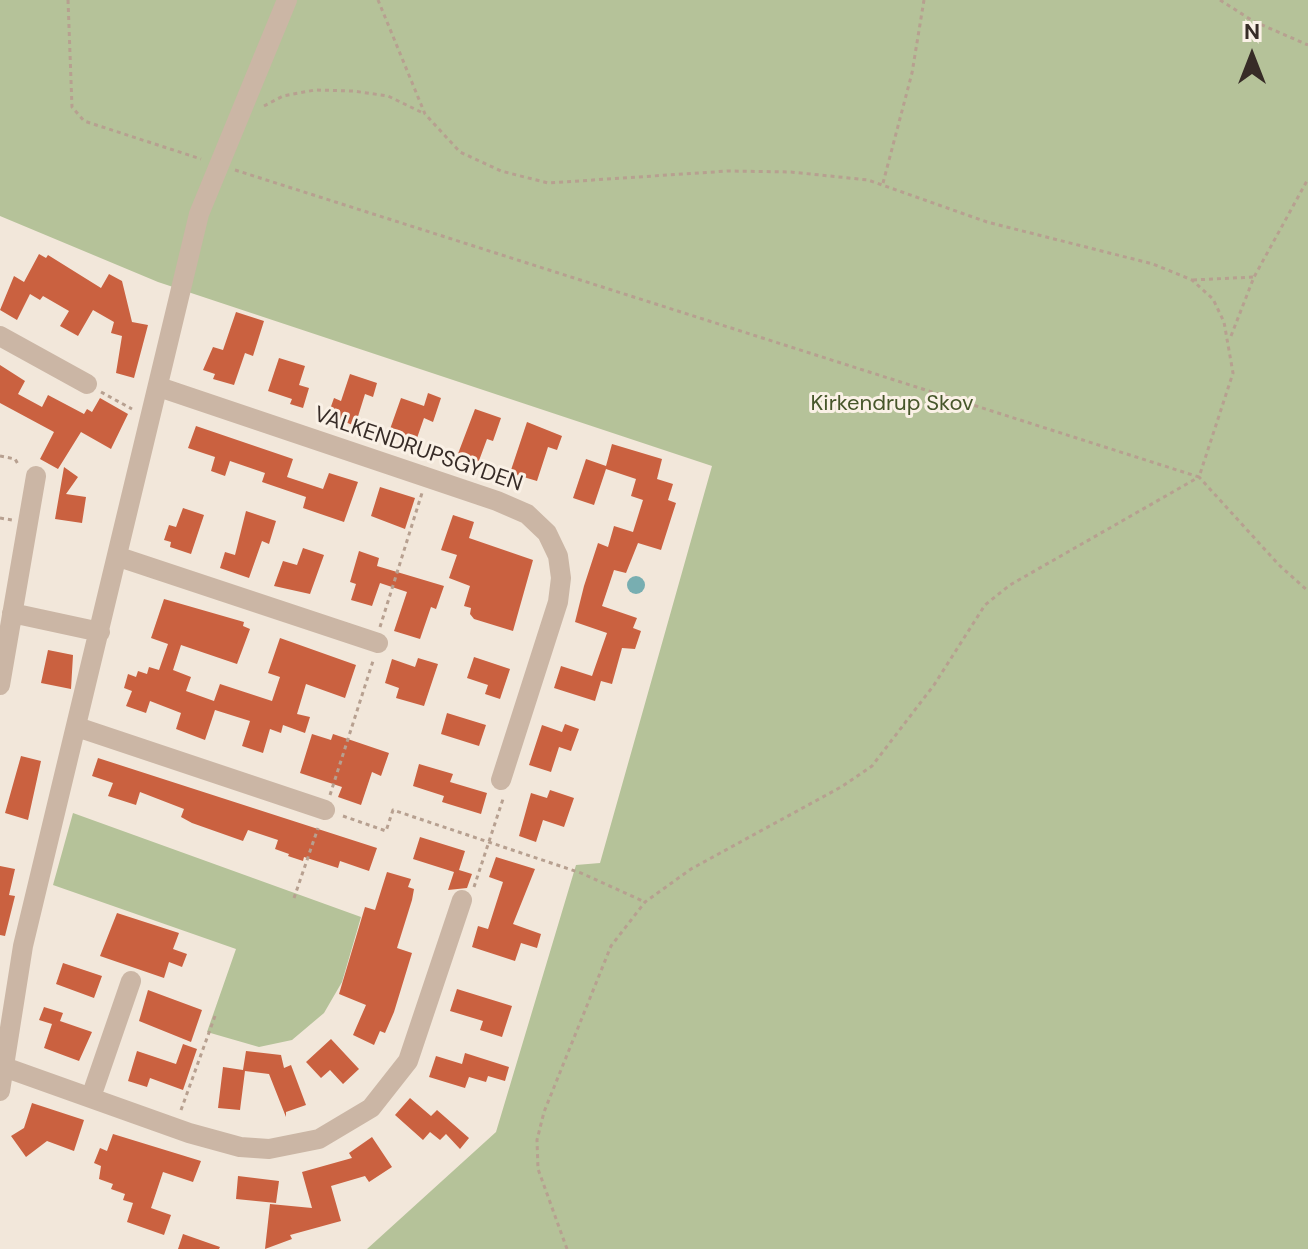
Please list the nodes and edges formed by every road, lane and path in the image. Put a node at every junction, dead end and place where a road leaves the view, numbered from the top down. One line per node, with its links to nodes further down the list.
1 (68, 0): 9 (path)
2 (287, 0): 9 (street)
3 (378, 0): 8 (path)
4 (924, 0): 11 (path)
5 (1220, 0): 6 (path)
6 (1308, 45)
7 (263, 106): 8 (path)
8 (425, 114): 11 (path)
9 (219, 165): 17 (street); 21 (path)
10 (1308, 179): 12 (path)
11 (883, 185): 13 (path)
12 (1254, 277): 13 (path); 15 (path)
13 (1192, 280): 15 (path)
14 (0, 336): 16 (street)
15 (1230, 339): 21 (path)
16 (87, 384): 18 (path)
17 (159, 387): 18 (street); 22 (street, VALKENDRUPSGYDEN)
18 (151, 420): 23 (street)
19 (0, 456): 20 (path)
20 (36, 476): 25 (street)
21 (1199, 477): 24 (path); 35 (path)
22 (427, 478): 27 (path); 30 (street, VALKENDRUPSGYDEN)
23 (119, 557): 26 (street); 27 (street)
24 (1308, 591)
25 (12, 613): 26 (street); 28 (street)
26 (100, 632): 29 (street)
27 (378, 643): 31 (path)
28 (0, 685)
29 (77, 727): 31 (street); 38 (street)
30 (501, 780): 32 (path)
31 (325, 810): 32 (path); 33 (path)
32 (489, 843): 34 (path); 35 (path)
33 (294, 898)
34 (462, 900): 41 (street)
35 (645, 902): 42 (path)
36 (131, 981): 40 (street)
37 (215, 1016): 41 (path)
38 (4, 1067): 39 (street); 40 (street)
39 (0, 1091)
40 (91, 1097): 41 (street)
41 (175, 1127)
42 (567, 1249)

